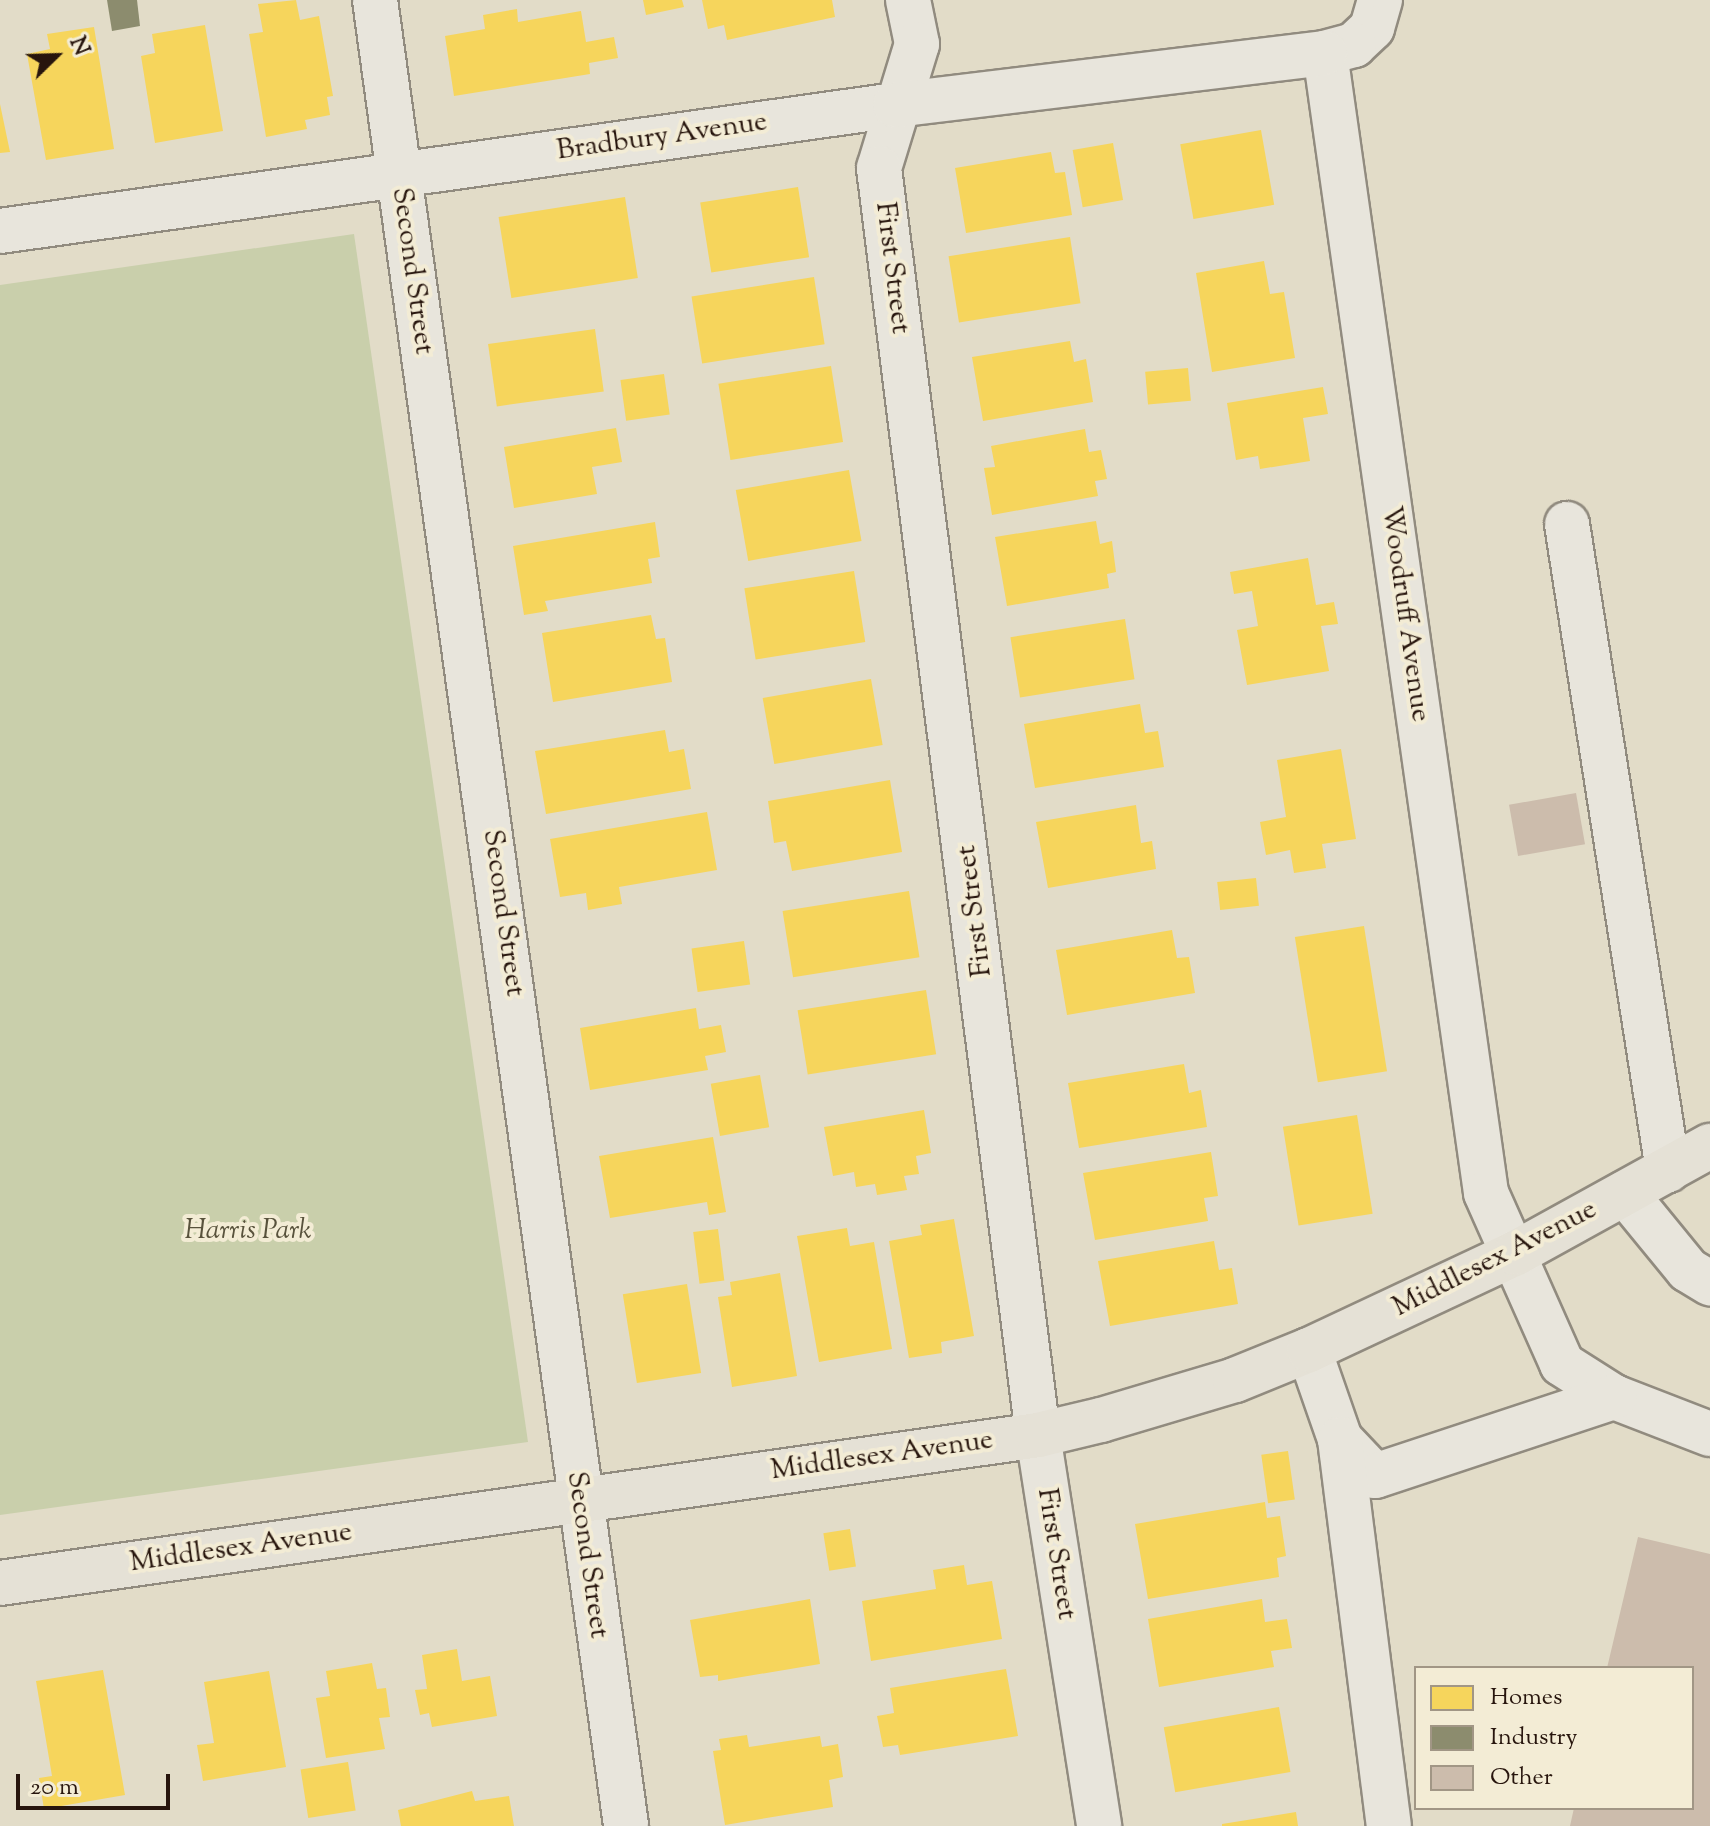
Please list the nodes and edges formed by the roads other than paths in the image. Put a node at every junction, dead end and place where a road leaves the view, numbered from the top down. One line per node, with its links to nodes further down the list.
1 (375, 0): 6 (street, Second Street)
2 (908, 0): 5 (street, First Street)
3 (1380, 0): 4 (street)
4 (1325, 53): 5 (street, Bradbury Avenue); 12 (street, Woodruff Avenue)
5 (895, 105): 6 (street, Bradbury Avenue); 17 (street, First Street)
6 (398, 174): 7 (street, Bradbury Avenue); 19 (street, Second Street)
7 (0, 231)
8 (1567, 524): 10 (street)
9 (1710, 1146): 10 (main road, Middlesex Avenue)
10 (1668, 1170): 11 (main road, Middlesex Avenue)
11 (1625, 1193): 12 (main road, Middlesex Avenue); 13 (street)
12 (1516, 1253): 14 (main road, Middlesex Avenue); 15 (street, Woodruff Avenue)
13 (1710, 1283)
14 (1309, 1350): 17 (main road, Middlesex Avenue); 18 (street)
15 (1614, 1397): 16 (street, Woodruff Avenue); 18 (street)
16 (1710, 1434)
17 (1038, 1435): 19 (main road, Middlesex Avenue); 22 (street, First Street)
18 (1340, 1439): 23 (street)
19 (578, 1498): 20 (main road, Middlesex Avenue); 21 (street, Second Street)
20 (0, 1583)
21 (626, 1826)
22 (1099, 1826)
23 (1389, 1826)

